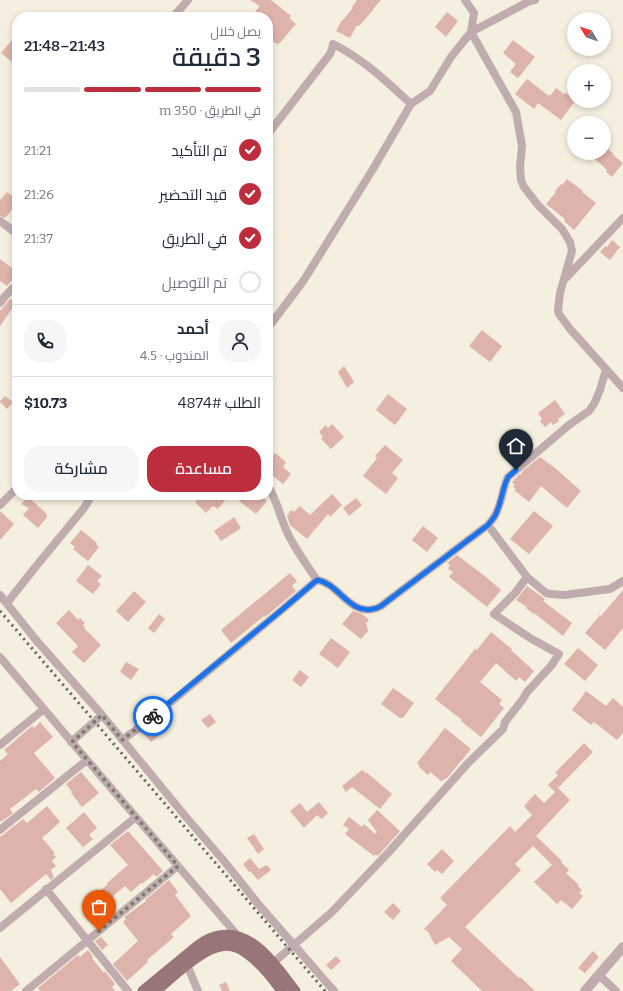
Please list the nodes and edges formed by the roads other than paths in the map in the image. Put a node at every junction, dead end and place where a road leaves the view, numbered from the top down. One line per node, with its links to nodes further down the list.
1 (188, 0): 4 (street)
2 (465, 0): 5 (street)
3 (535, 0): 5 (street)
4 (177, 12)
5 (471, 32): 6 (street); 11 (street)
6 (411, 104): 7 (street); 14 (street)
7 (273, 128)
8 (623, 218): 11 (street)
9 (0, 221): 10 (street)
10 (12, 230)
11 (563, 281): 15 (street)
12 (12, 289): 13 (street)
13 (0, 303)
14 (273, 321)
15 (606, 369): 16 (street); 21 (street)
16 (623, 388)
17 (12, 493): 20 (street)
18 (273, 494): 23 (street)
19 (89, 500): 26 (street)
20 (0, 505)
21 (488, 525): 22 (street); 23 (street)
22 (527, 577): 24 (street); 42 (street)
23 (317, 580): 31 (street)
24 (623, 581)
25 (0, 595): 26 (street)
26 (7, 603): 29 (street)
27 (0, 657): 28 (street)
28 (44, 709): 32 (street); 33 (street)
29 (102, 715): 31 (street); 32 (street)
30 (0, 733): 33 (street)
31 (122, 740): 42 (street)
32 (72, 742): 34 (street)
33 (3, 743)
34 (86, 760): 35 (street); 36 (street)
35 (136, 817): 37 (street); 38 (street)
36 (0, 830)
37 (178, 866): 40 (street); 41 (street)
38 (46, 889): 39 (street); 41 (street)
39 (0, 928)
40 (238, 936): 44 (street); 45 (main road); 46 (main road)
41 (88, 940): 48 (street); 49 (street)
42 (295, 945): 46 (street); 55 (street)
43 (623, 947): 47 (street)
44 (238, 948): 45 (main road); 53 (main road)
45 (186, 961): 50 (main road); 51 (main road); 52 (street)
46 (273, 963): 54 (main road)
47 (599, 975): 56 (street); 57 (street)
48 (26, 991)
49 (128, 991)
50 (143, 991)
51 (156, 991)
52 (198, 991)
53 (282, 991)
54 (295, 991)
55 (334, 991)
56 (586, 991)
57 (616, 991)

